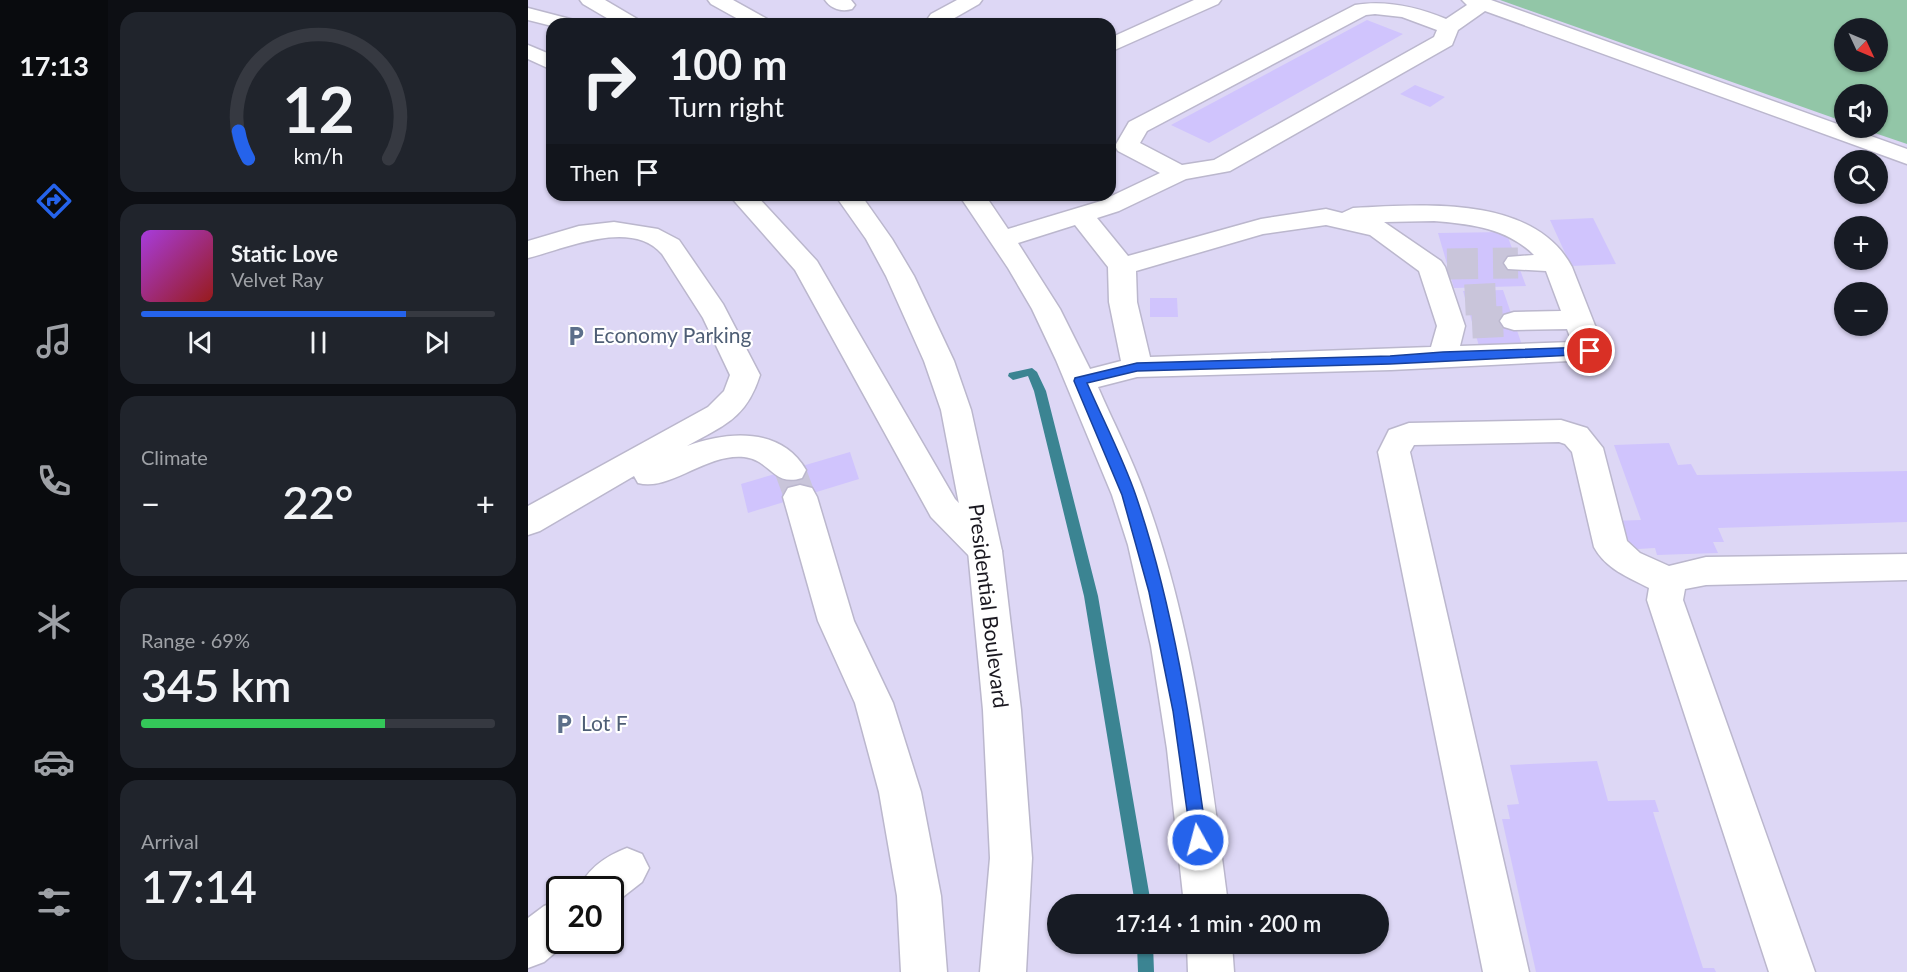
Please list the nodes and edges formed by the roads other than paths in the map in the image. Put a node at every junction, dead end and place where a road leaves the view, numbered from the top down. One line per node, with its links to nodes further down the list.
1 (590, 0): 7 (main road)
2 (972, 0): 9 (main road)
3 (1211, 0): 12 (main road)
4 (722, 1): 8 (main road)
5 (1477, 2): 11 (main road); 15 (main road)
6 (528, 14): 10 (main road)
7 (622, 18)
8 (752, 18)
9 (938, 18)
10 (546, 19)
11 (1448, 27): 16 (main road); 16 (main road)
12 (1116, 43)
13 (528, 51): 14 (main road)
14 (546, 60)
15 (1907, 157)
16 (1179, 173): 20 (main road)
17 (748, 201): 34 (main road)
18 (852, 201): 34 (main road, Presidential Boulevard)
19 (976, 201): 22 (main road)
20 (1081, 215): 22 (main road); 26 (main road)
21 (1326, 217): 25 (main road); 26 (main road); 29 (main road)
22 (1002, 239): 31 (main road)
23 (528, 250): 32 (main road)
24 (1518, 263): 25 (main road)
25 (1556, 263): 27 (main road)
26 (1122, 266): 30 (main road)
27 (1574, 308): 28 (main road); 29 (main road)
28 (1510, 309)
29 (1443, 356): 30 (main road)
30 (1137, 367): 31 (main road)
31 (1080, 381): 37 (main road)
32 (528, 522)
33 (528, 528): 41 (main road)
34 (985, 551): 42 (main road, Presidential Boulevard)
35 (1907, 567): 36 (main road)
36 (1668, 581): 44 (main road); 45 (main road)
37 (1205, 894)
38 (546, 932): 39 (main road)
39 (528, 946)
40 (1210, 954): 43 (main road)
41 (924, 972)
42 (1003, 972)
43 (1211, 972)
44 (1506, 972)
45 (1792, 972)

